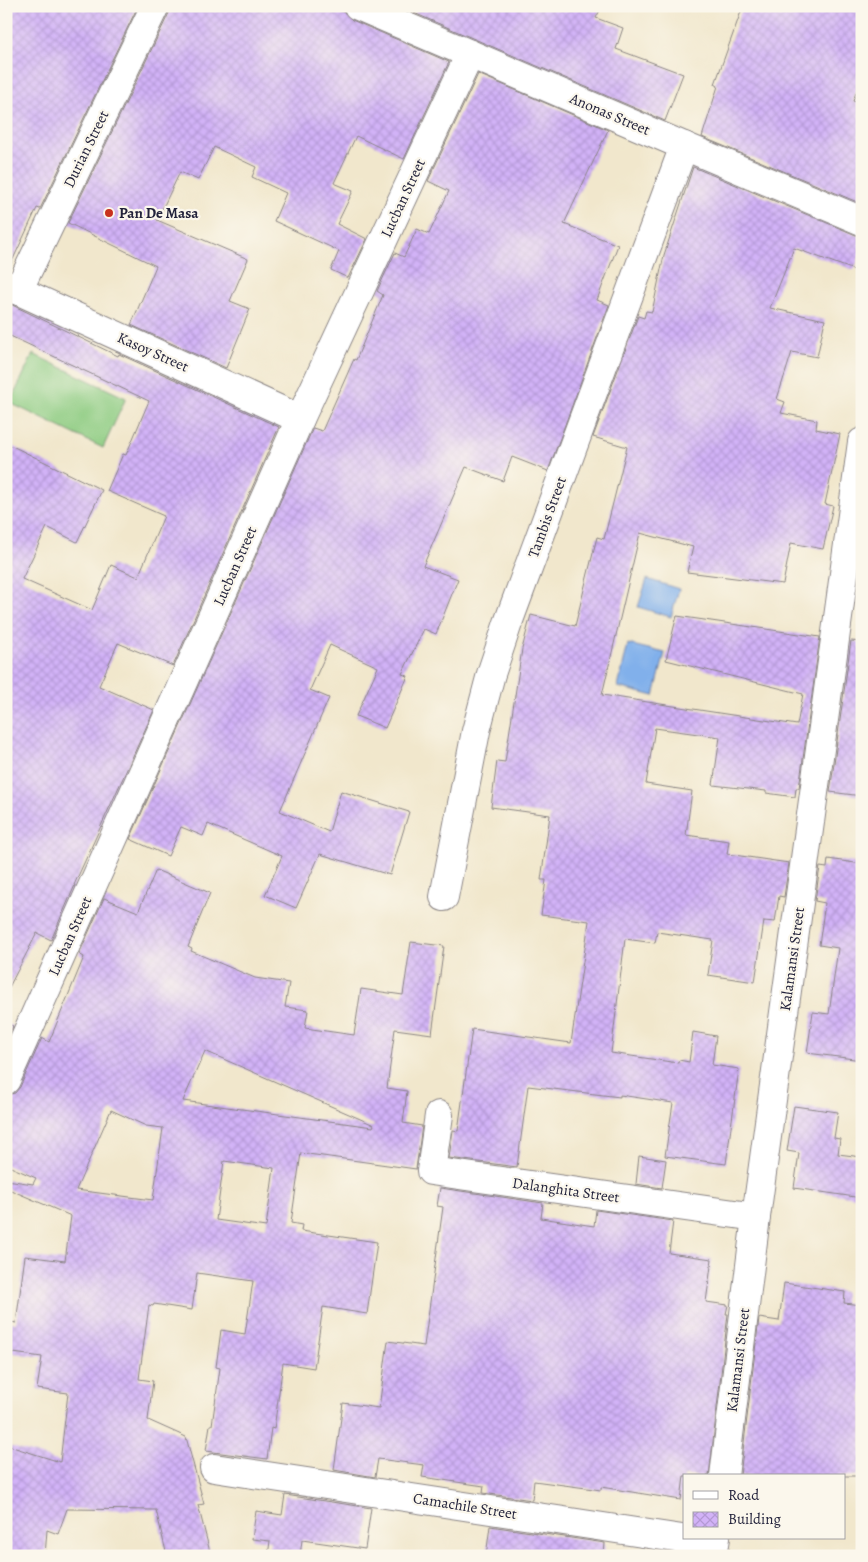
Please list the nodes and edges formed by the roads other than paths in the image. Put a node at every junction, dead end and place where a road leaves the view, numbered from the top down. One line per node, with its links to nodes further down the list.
1 (155, 6): 6 (street, Durian Street)
2 (358, 6): 3 (street, Anonas Street)
3 (470, 54): 4 (street, Anonas Street); 7 (street, Lucban Street)
4 (684, 146): 5 (street, Anonas Street); 9 (street, Tambis Street)
5 (862, 221)
6 (12, 288): 7 (street, Kasoy Street)
7 (300, 419): 10 (street, Lucban Street)
8 (862, 442): 12 (street, Kalamansi Street)
9 (444, 897)
10 (6, 1080)
11 (439, 1115): 12 (street, Dalanghita Street)
12 (756, 1218): 14 (street, Kalamansi Street)
13 (214, 1468): 15 (street, Camachile Street)
14 (724, 1474)
15 (683, 1536)

